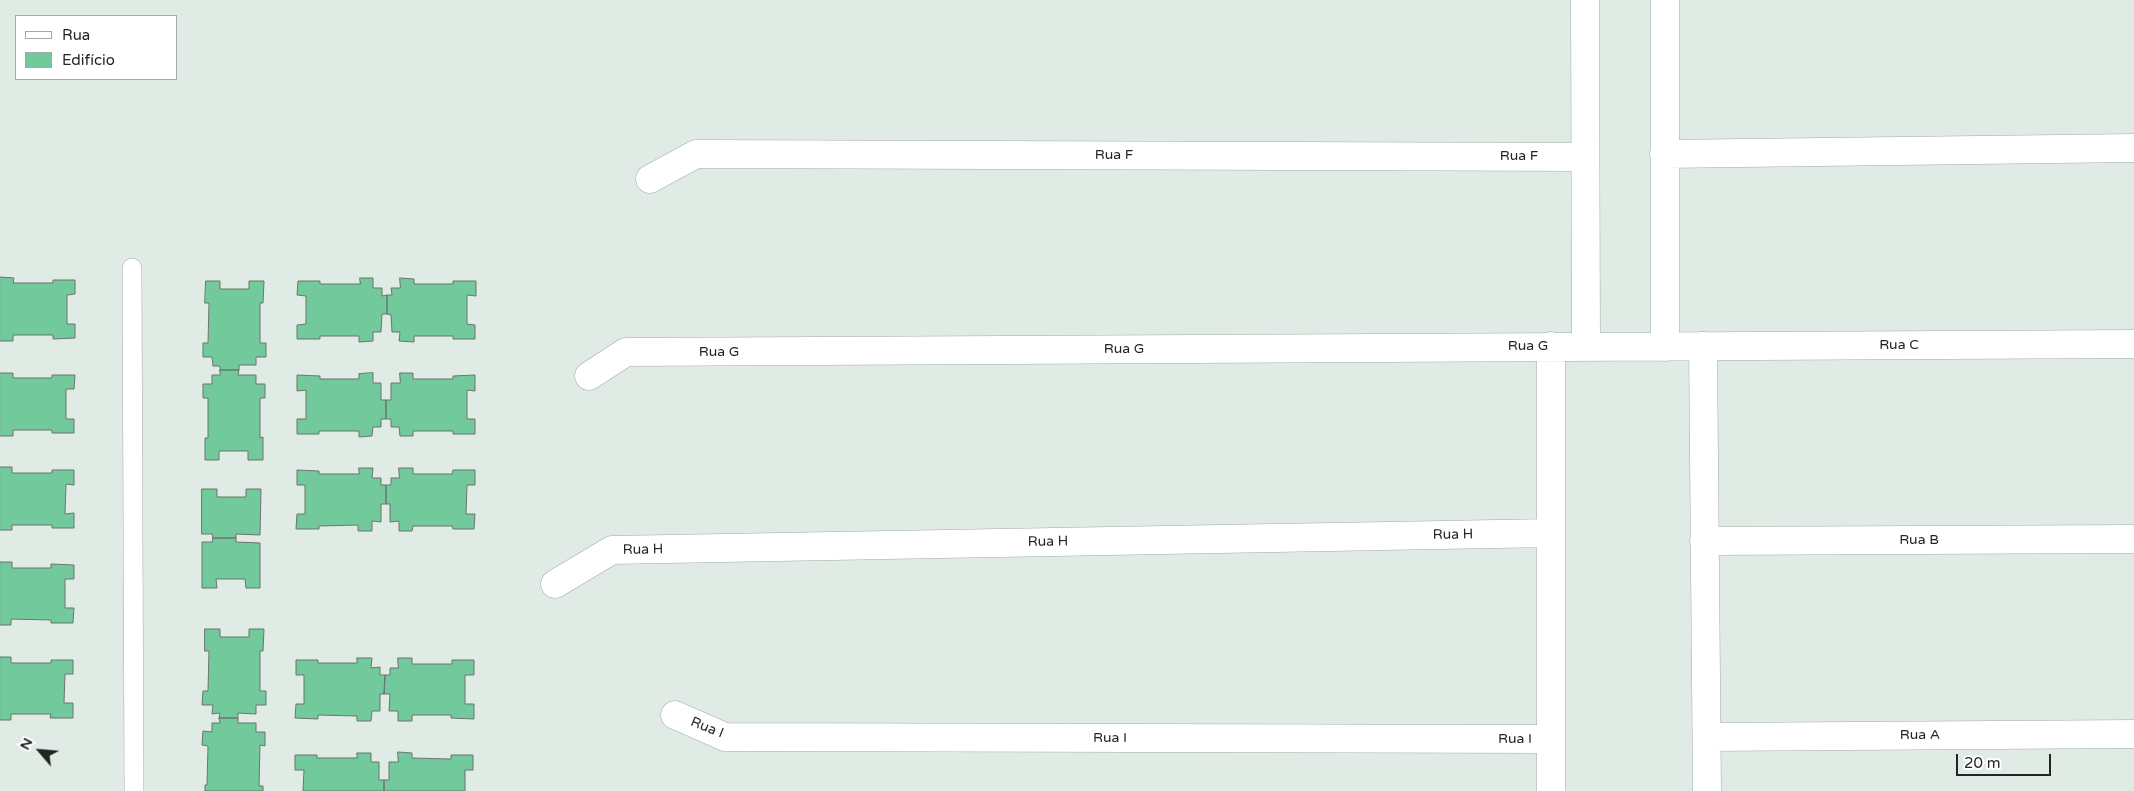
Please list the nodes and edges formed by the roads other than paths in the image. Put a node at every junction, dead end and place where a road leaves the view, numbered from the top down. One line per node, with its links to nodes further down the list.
1 (1585, 0): 5 (street)
2 (1665, 0): 4 (street)
3 (2134, 148): 4 (street)
4 (1664, 154): 12 (street)
5 (1585, 157): 6 (street, Rua F); 9 (street)
6 (650, 179)
7 (132, 268): 22 (lane)
8 (2134, 344): 11 (street, Rua C)
9 (1586, 345): 10 (street, Rua G); 12 (street, Rua G)
10 (1552, 346): 13 (street, Rua G); 14 (street)
11 (1703, 346): 12 (street, Rua C); 16 (street)
12 (1665, 347)
13 (589, 376)
14 (1551, 533): 17 (street, Rua H); 21 (street)
15 (2134, 539): 16 (street, Rua B)
16 (1704, 541): 20 (street)
17 (555, 584)
18 (675, 715): 21 (street, Rua I)
19 (2134, 734): 20 (street, Rua A)
20 (1707, 736): 24 (street)
21 (1551, 739): 23 (street)
22 (134, 791)
23 (1551, 791)
24 (1707, 791)

